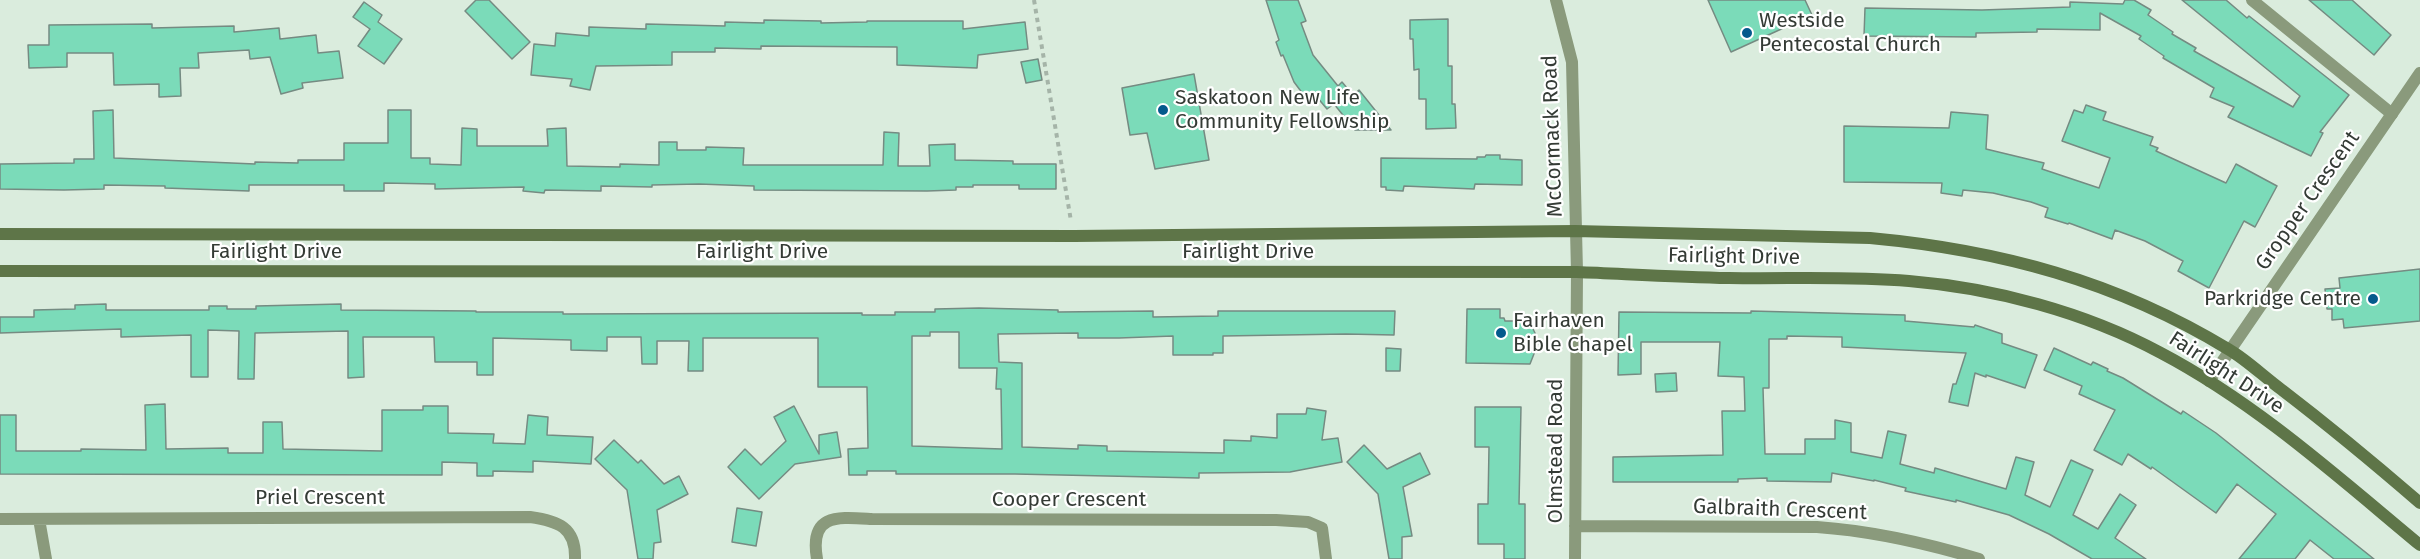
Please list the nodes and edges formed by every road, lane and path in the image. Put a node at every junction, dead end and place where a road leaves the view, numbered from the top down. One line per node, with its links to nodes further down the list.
1 (1034, 0): 6 (path)
2 (1556, 0): 7 (street, McCormack Road)
3 (2252, 0): 5 (street)
4 (2420, 74): 5 (street, Gropper Crescent)
5 (2392, 114): 11 (street, Gropper Crescent)
6 (1070, 212)
7 (1575, 231): 8 (main road, Fairlight Drive); 10 (street, McCormack Road); 11 (main road, Fairlight Drive)
8 (0, 234)
9 (0, 271): 10 (main road, Fairlight Drive)
10 (1577, 272): 12 (main road, Fairlight Drive); 16 (street, Olmstead Road)
11 (2230, 350): 12 (street, Gropper Crescent); 13 (main road, Fairlight Drive)
12 (2209, 381): 17 (main road, Fairlight Drive)
13 (2417, 498)
14 (0, 519): 15 (street, Priel Crescent)
15 (39, 519): 18 (street); 19 (street, Priel Crescent)
16 (1575, 526): 22 (street, Olmstead Road); 23 (street, Galbraith Crescent)
17 (2420, 545)
18 (46, 559)
19 (575, 559)
20 (817, 559): 21 (street, Cooper Crescent)
21 (1326, 559)
22 (1575, 559)
23 (1979, 559)

